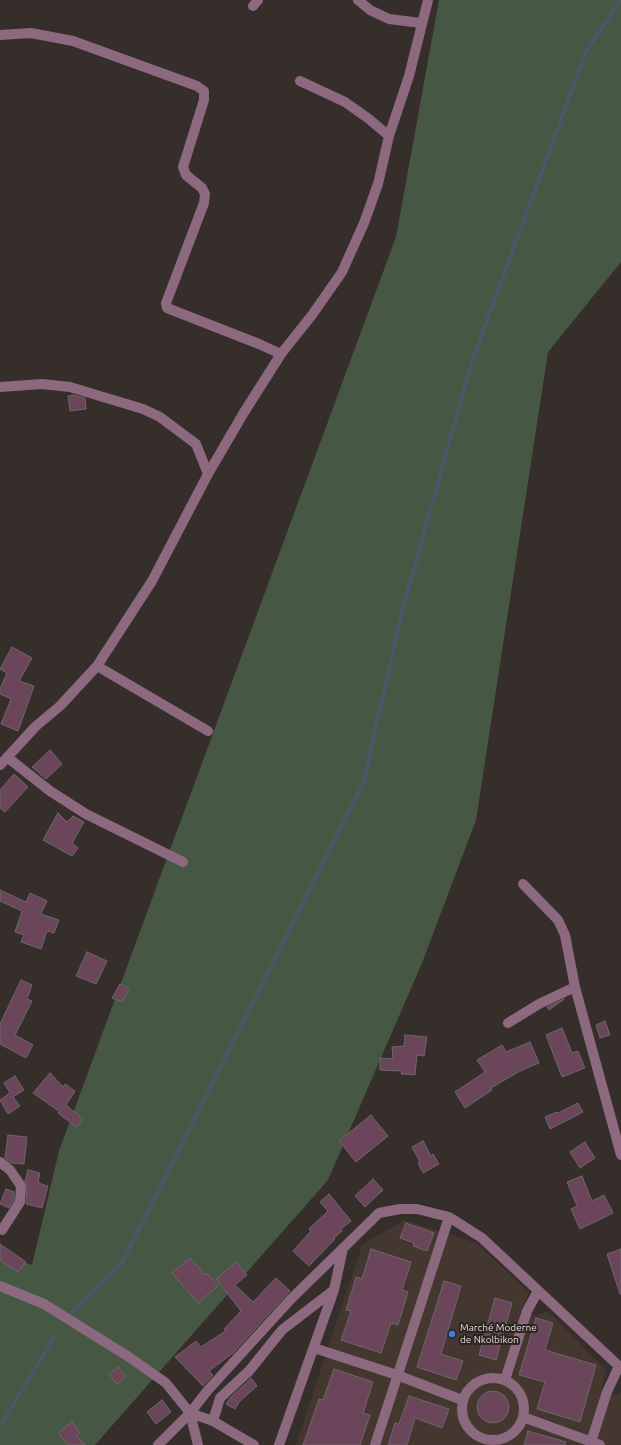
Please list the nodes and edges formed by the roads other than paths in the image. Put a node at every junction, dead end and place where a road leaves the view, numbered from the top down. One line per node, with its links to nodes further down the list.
1 (358, 0): 3 (street)
2 (428, 0): 3 (street)
3 (421, 23): 6 (street)
4 (0, 35): 7 (street)
5 (300, 81): 6 (street)
6 (389, 136): 7 (street)
7 (281, 354): 9 (street)
8 (0, 387): 9 (street)
9 (208, 474): 10 (street)
10 (97, 666): 11 (street); 12 (street)
11 (208, 731)
12 (7, 757): 13 (street); 14 (street)
13 (0, 765)
14 (183, 862)
15 (523, 884): 16 (street)
16 (575, 987): 17 (street); 18 (street)
17 (508, 1023)
18 (621, 1155)
19 (0, 1162): 21 (street)
20 (450, 1217): 22 (street); 25 (street); 28 (street)
21 (2, 1230)
22 (343, 1248): 24 (street); 31 (street)
23 (0, 1286): 31 (street)
24 (334, 1290): 26 (street); 33 (street)
25 (538, 1291): 27 (street); 29 (street)
26 (314, 1348): 28 (street); 39 (street)
27 (620, 1367): 35 (street)
28 (397, 1376): 30 (street); 40 (street)
29 (505, 1380): 30 (street); 32 (street)
30 (462, 1400): 34 (street)
31 (190, 1413): 33 (street); 36 (street); 37 (street)
32 (523, 1417): 34 (street); 35 (street)
33 (213, 1421): 38 (street)
34 (482, 1442)
35 (594, 1444)
36 (158, 1445)
37 (198, 1445)
38 (254, 1445)
39 (280, 1445)
40 (374, 1445)

